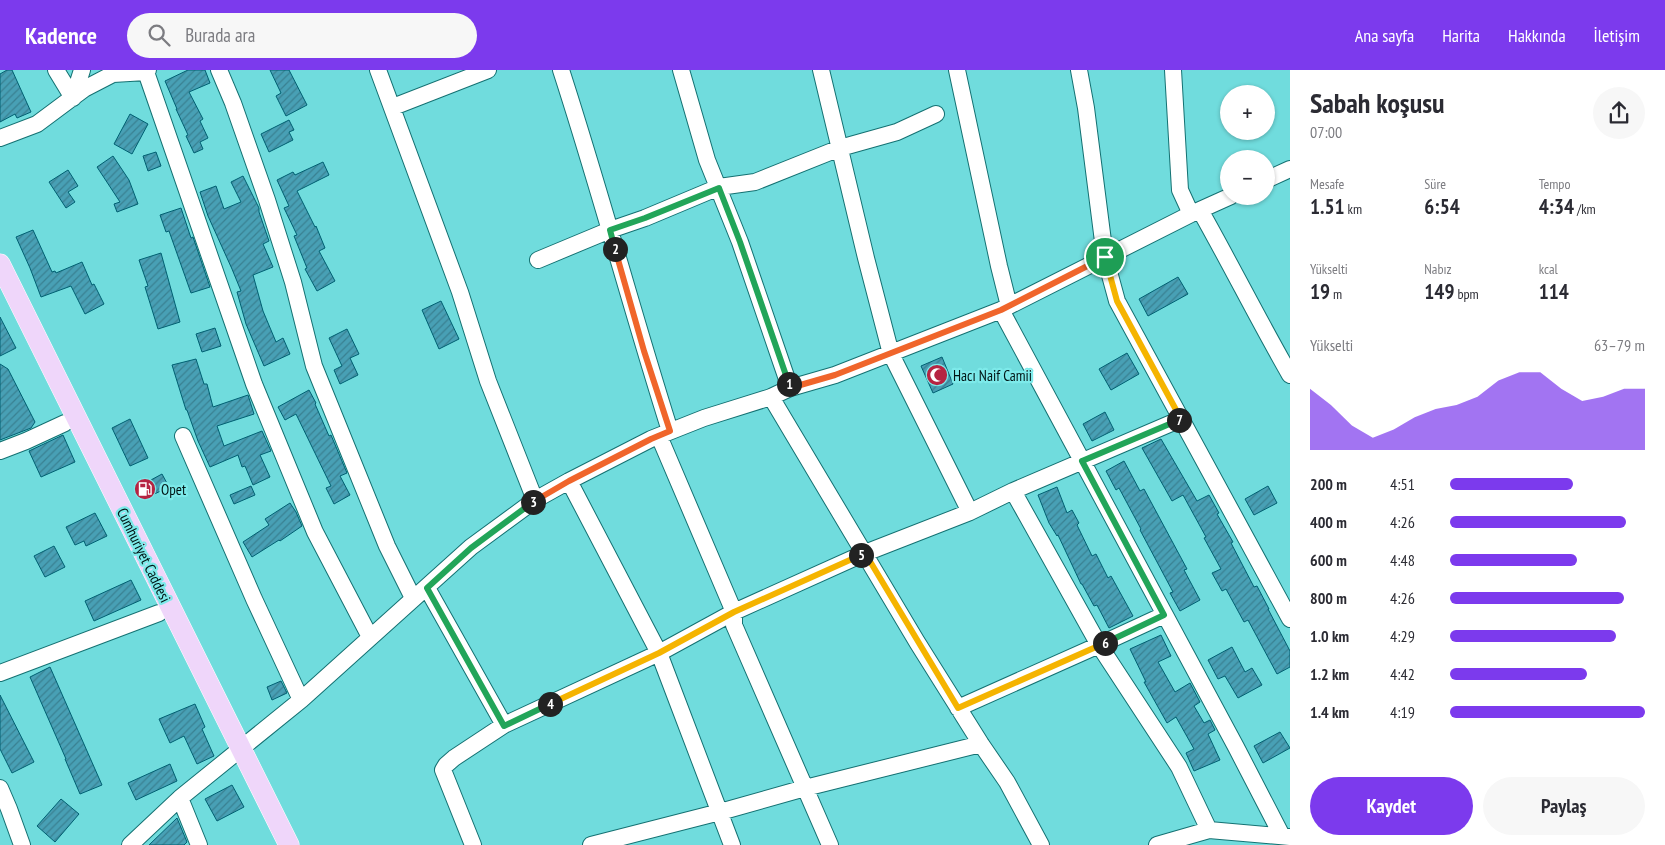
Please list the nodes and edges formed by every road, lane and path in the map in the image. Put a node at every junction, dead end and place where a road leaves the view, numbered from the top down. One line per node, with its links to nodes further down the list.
1 (56, 70): 13 (street)
2 (82, 70): 13 (street)
3 (219, 70): 45 (street)
4 (378, 70): 14 (street)
5 (488, 70): 14 (street)
6 (560, 70): 23 (street)
7 (681, 70): 20 (street)
8 (821, 70): 17 (street)
9 (957, 70): 28 (street)
10 (1080, 70): 24 (street)
11 (1173, 70): 22 (street)
12 (147, 71): 13 (street); 50 (street)
13 (73, 98): 16 (street)
14 (393, 107): 41 (street)
15 (936, 114): 17 (street)
16 (0, 138)
17 (840, 148): 20 (street); 29 (street)
18 (1290, 169): 19 (street)
19 (1275, 176)
20 (719, 188): 23 (street); 31 (street)
21 (1220, 201): 22 (street)
22 (1195, 212): 24 (street); 30 (street)
23 (610, 230): 25 (street); 35 (street)
24 (1105, 257): 28 (street); 33 (street)
25 (538, 260)
26 (0, 264): 58 (main road, Cumhuriyet Caddesi)
27 (0, 293): 34 (main road, Cumhuriyet Caddesi)
28 (1005, 308): 29 (street); 38 (street)
29 (891, 354): 31 (street); 42 (street)
30 (1290, 375)
31 (790, 388): 32 (street)
32 (771, 396): 35 (street); 43 (street)
33 (1181, 419): 38 (street); 49 (street)
34 (65, 423): 37 (street); 47 (main road, Cumhuriyet Caddesi)
35 (664, 434): 39 (street); 46 (street)
36 (183, 436): 54 (street)
37 (0, 451)
38 (1082, 461): 40 (street); 48 (street)
39 (569, 481): 41 (street); 52 (street)
40 (1013, 491): 42 (street); 51 (street)
41 (535, 500): 44 (street)
42 (970, 512): 43 (street)
43 (865, 553): 46 (street); 55 (street)
44 (427, 588): 45 (street); 56 (street)
45 (413, 598): 50 (street)
46 (734, 612): 52 (street); 60 (street)
47 (159, 613): 53 (street); 58 (main road, Cumhuriyet Caddesi)
48 (1164, 615): 51 (street); 64 (street)
49 (1290, 619)
50 (370, 637): 54 (street)
51 (1099, 645): 55 (street); 63 (street)
52 (659, 653): 56 (street); 62 (street)
53 (0, 673)
54 (301, 700): 58 (street)
55 (958, 708): 57 (street)
56 (504, 726): 71 (street)
57 (981, 744): 60 (street); 75 (street)
58 (236, 754): 61 (street); 69 (main road, Cumhuriyet Caddesi); 70 (main road, Cumhuriyet Caddesi)
59 (0, 788): 66 (street)
60 (805, 788): 62 (street); 74 (street)
61 (180, 798): 67 (street); 68 (street)
62 (720, 812): 72 (street); 73 (street)
63 (1209, 830): 64 (street); 65 (street)
64 (1286, 837)
65 (1163, 844)
66 (22, 845)
67 (130, 845)
68 (199, 845)
69 (274, 845)
70 (289, 845)
71 (473, 845)
72 (591, 845)
73 (732, 845)
74 (830, 845)
75 (1041, 845)

